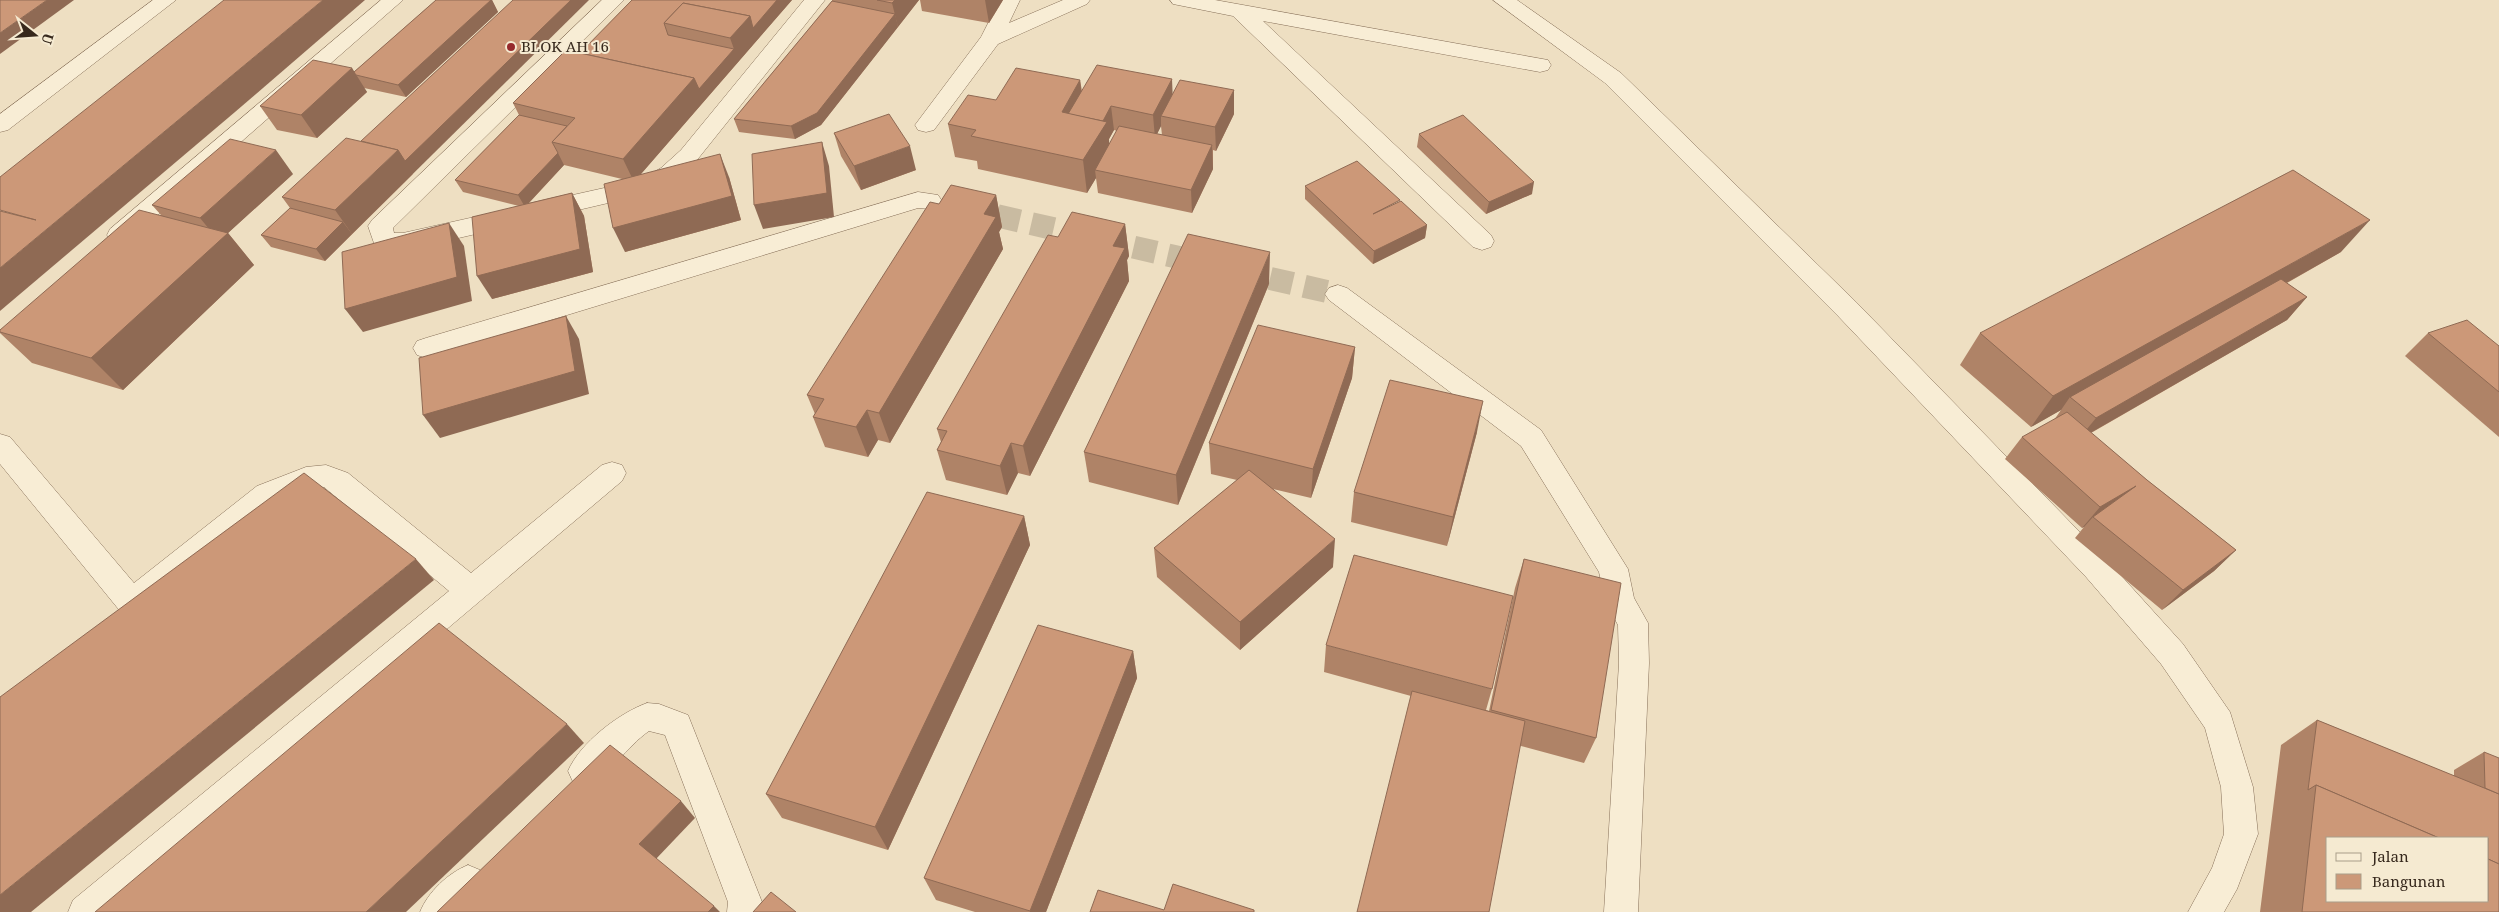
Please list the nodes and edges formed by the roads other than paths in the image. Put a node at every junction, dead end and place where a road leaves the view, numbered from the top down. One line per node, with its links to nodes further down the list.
1 (166, 0): 12 (street)
2 (393, 0): 16 (street)
3 (614, 0): 4 (street)
4 (815, 0)
5 (1010, 0): 10 (street)
6 (1080, 0): 10 (street)
7 (1180, 0): 9 (street)
8 (1504, 0): 30 (street)
9 (1241, 12): 11 (street); 15 (street)
10 (991, 39): 13 (street)
11 (1540, 65)
12 (0, 125)
13 (926, 125)
14 (930, 200): 18 (street)
15 (1482, 241)
16 (106, 246)
17 (1338, 294): 29 (street)
18 (426, 348)
19 (0, 445): 22 (street)
20 (612, 473): 21 (street)
21 (471, 591): 22 (street); 26 (street)
22 (132, 602): 23 (street)
23 (109, 619)
24 (565, 789): 28 (street)
25 (487, 864): 27 (street)
26 (85, 912)
27 (437, 912)
28 (744, 912)
29 (1621, 912)
30 (2205, 912)

